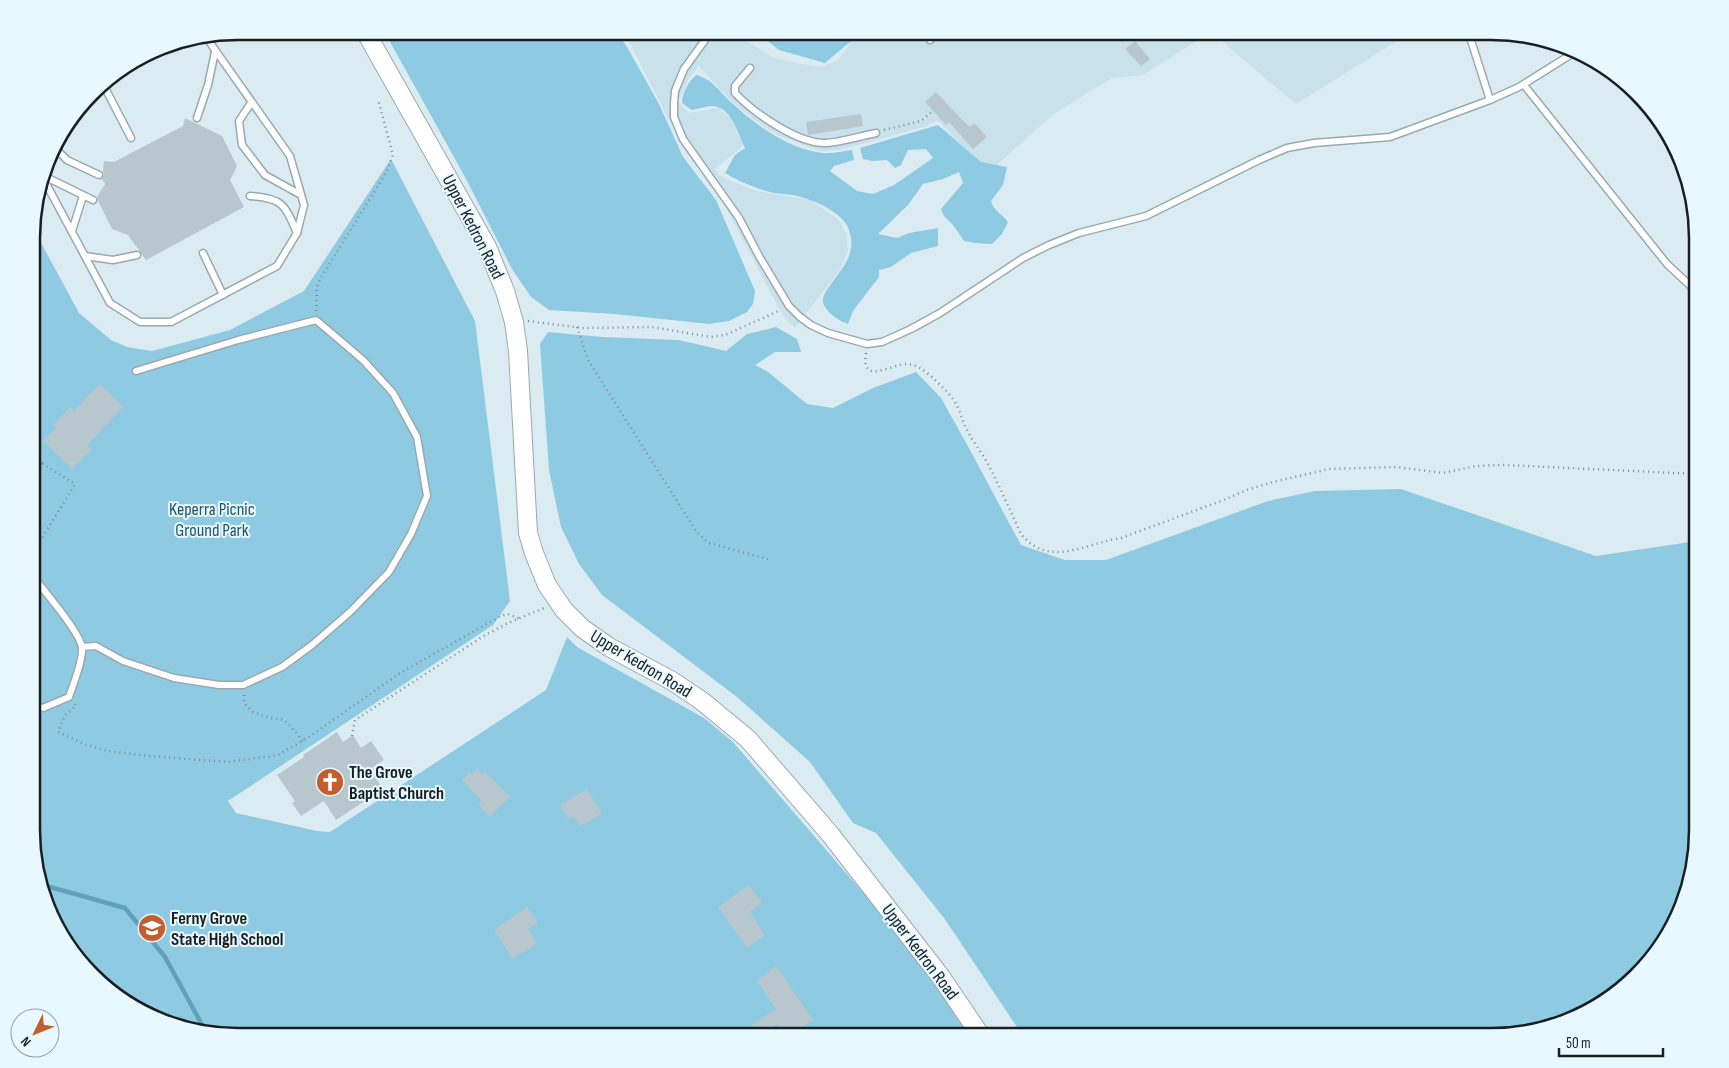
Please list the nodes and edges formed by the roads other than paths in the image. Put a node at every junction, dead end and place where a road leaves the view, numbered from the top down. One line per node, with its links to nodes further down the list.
1 (370, 40): 34 (main road, Upper Kedron Road)
2 (705, 40): 10 (lane)
3 (1471, 40): 10 (lane)
4 (209, 42): 5 (lane)
5 (215, 52): 11 (lane); 12 (lane)
6 (1569, 56): 8 (lane)
7 (750, 68): 13 (lane)
8 (1524, 85): 10 (lane); 28 (lane)
9 (106, 90): 14 (lane)
10 (1490, 100)
11 (251, 103): 19 (lane); 19 (lane)
12 (197, 118)
13 (876, 133)
14 (132, 138)
15 (59, 152): 16 (lane)
16 (99, 175)
17 (49, 180): 20 (lane)
18 (47, 185): 23 (lane)
19 (302, 195): 24 (lane)
20 (83, 196): 22 (lane); 23 (lane)
21 (250, 196): 24 (lane)
22 (93, 200)
23 (72, 231): 27 (lane)
24 (297, 233): 29 (lane)
25 (203, 253): 29 (lane)
26 (137, 255): 27 (lane)
27 (85, 256): 29 (lane)
28 (1689, 285)
29 (223, 294)
30 (136, 371): 32 (lane)
31 (40, 585): 32 (lane)
32 (82, 648): 33 (lane)
33 (40, 707)
34 (976, 1028)

